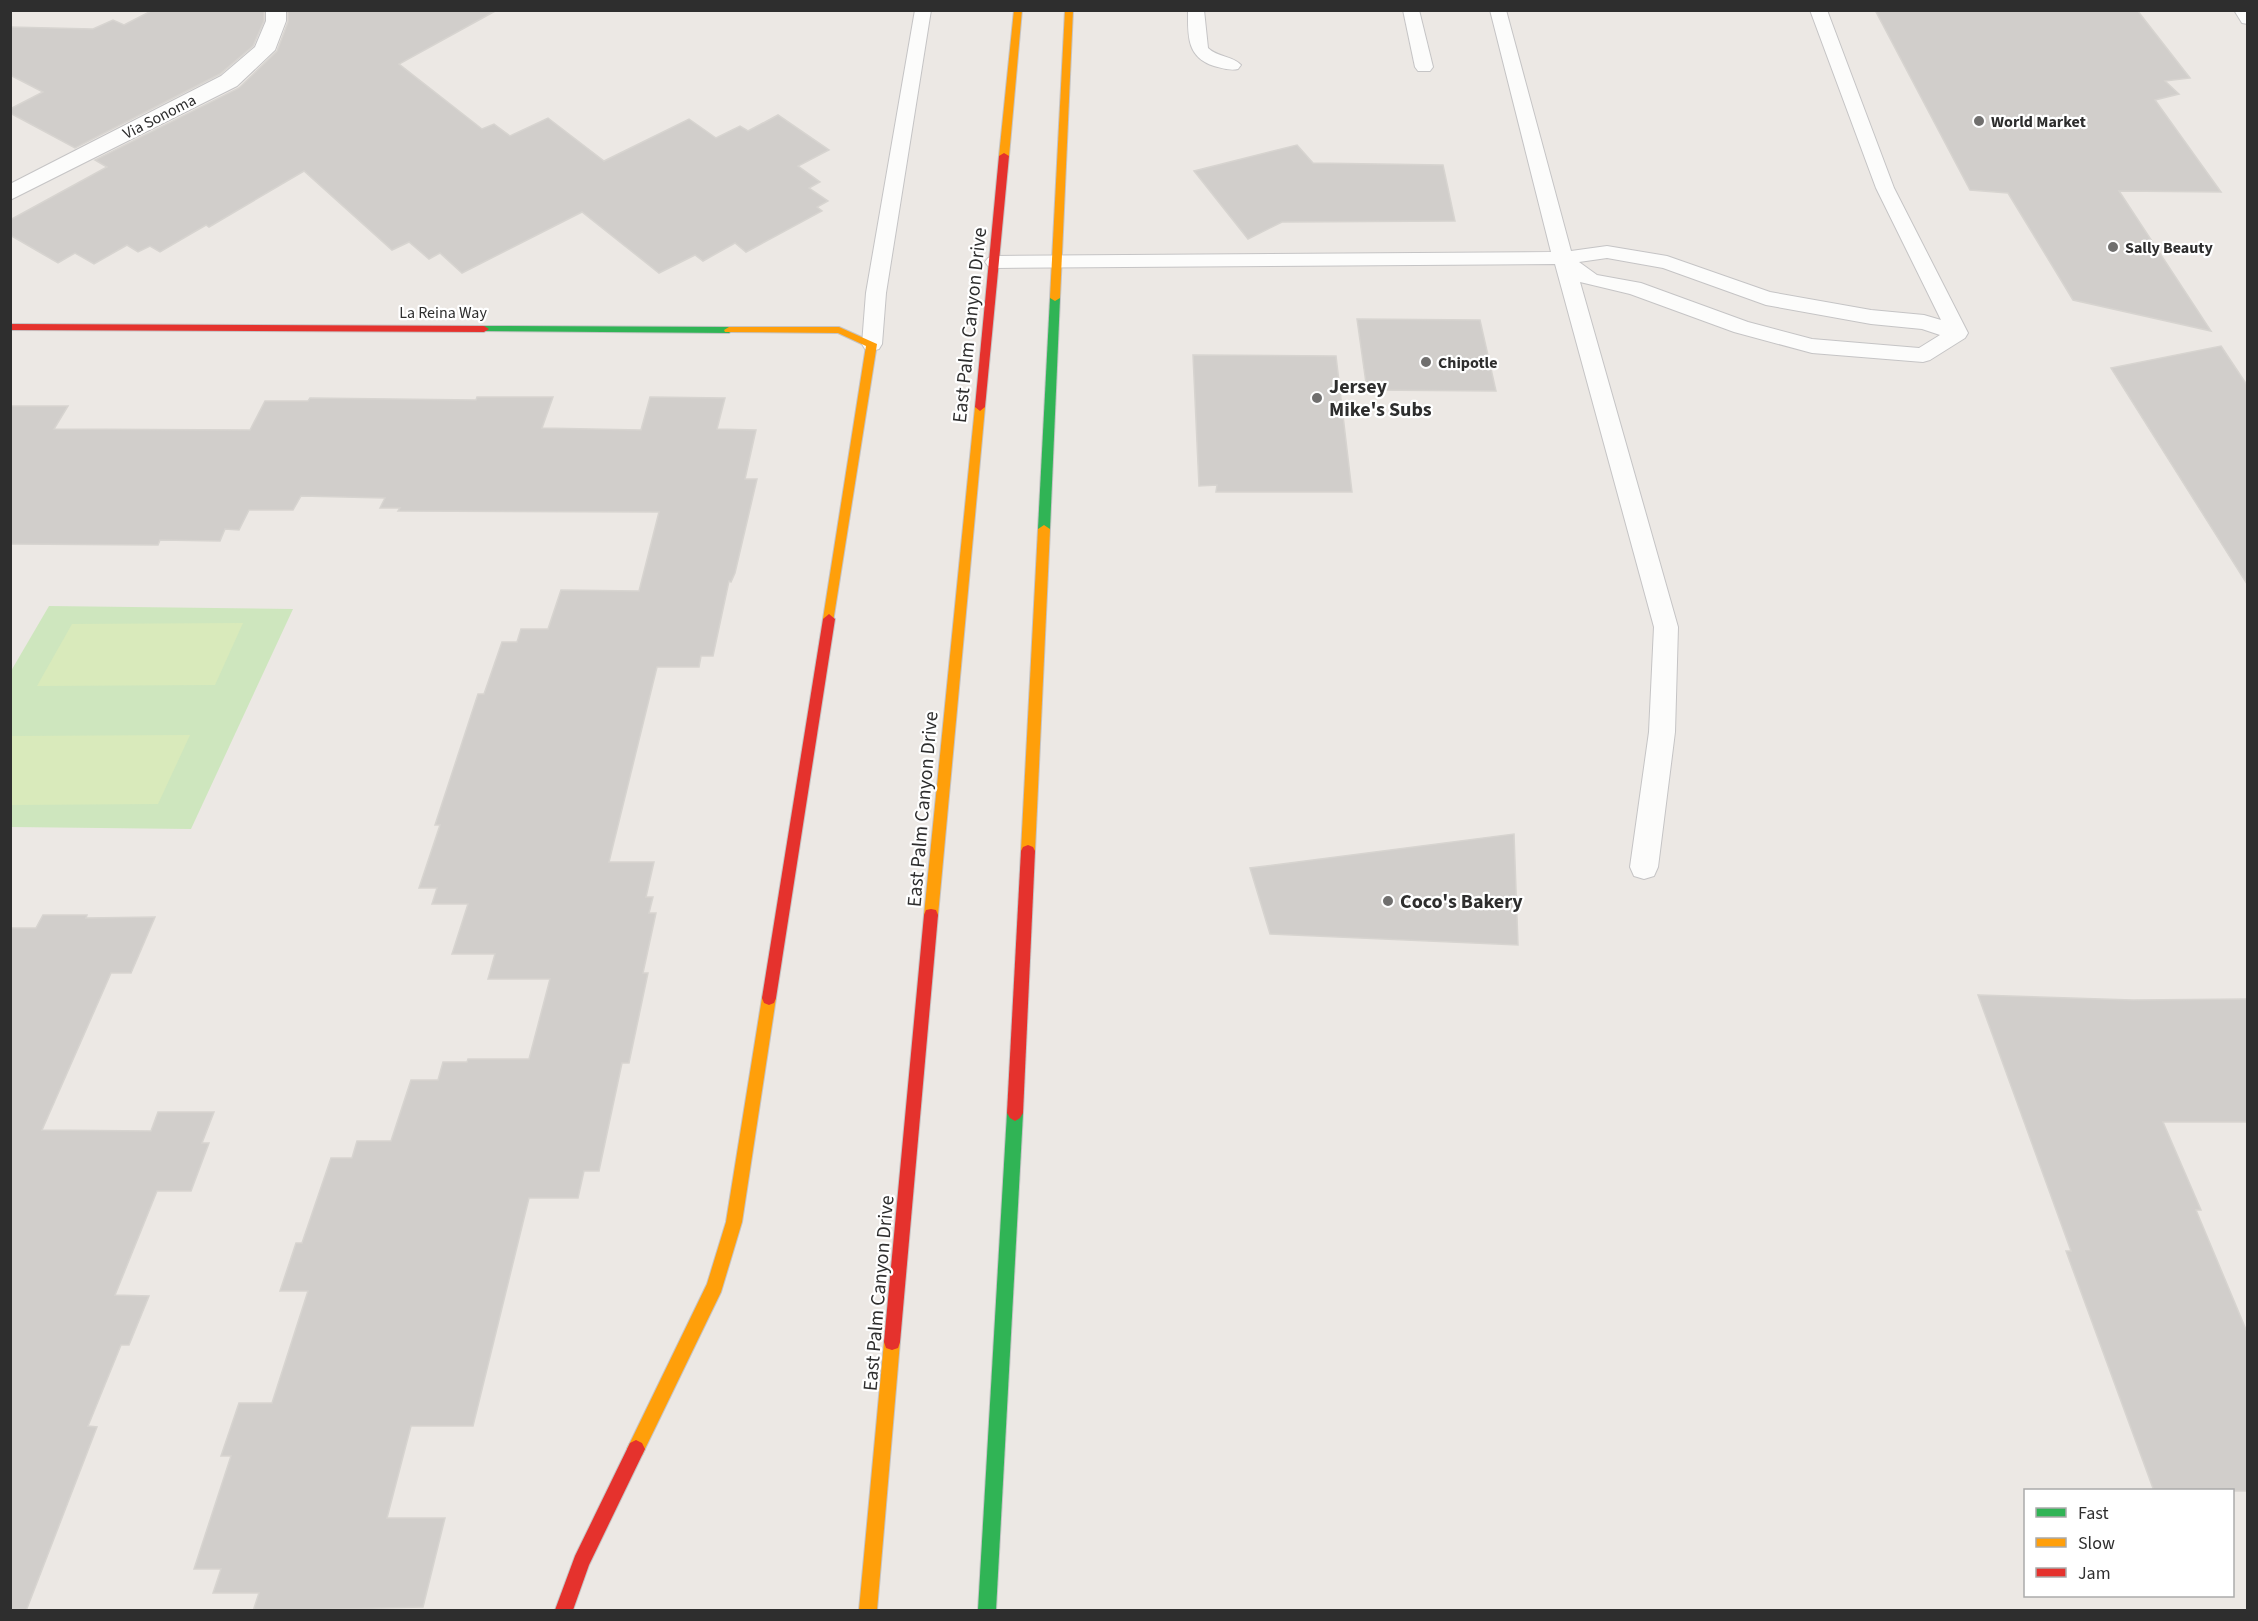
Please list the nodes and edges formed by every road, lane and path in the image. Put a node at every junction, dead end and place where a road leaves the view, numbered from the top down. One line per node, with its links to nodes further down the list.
1 (276, 10): 13 (street, Via Sonoma)
2 (923, 10): 19 (lane)
3 (1018, 10): 15 (main road, East Palm Canyon Drive)
4 (1069, 10): 16 (main road)
5 (1196, 10): 11 (lane)
6 (1411, 10): 12 (lane)
7 (1498, 10): 14 (lane)
8 (1818, 10): 18 (lane)
9 (2242, 10): 10 (lane)
10 (2247, 19)
11 (1232, 65)
12 (1424, 67)
13 (10, 193)
14 (1563, 258): 16 (lane); 18 (lane); 18 (lane); 20 (lane)
15 (995, 262): 16 (lane); 22 (main road, East Palm Canyon Drive)
16 (1057, 263): 23 (main road)
17 (10, 327): 19 (main road, La Reina Way)
18 (1958, 333)
19 (872, 344): 21 (main road)
20 (1644, 867)
21 (564, 1611)
22 (868, 1611)
23 (987, 1611)

